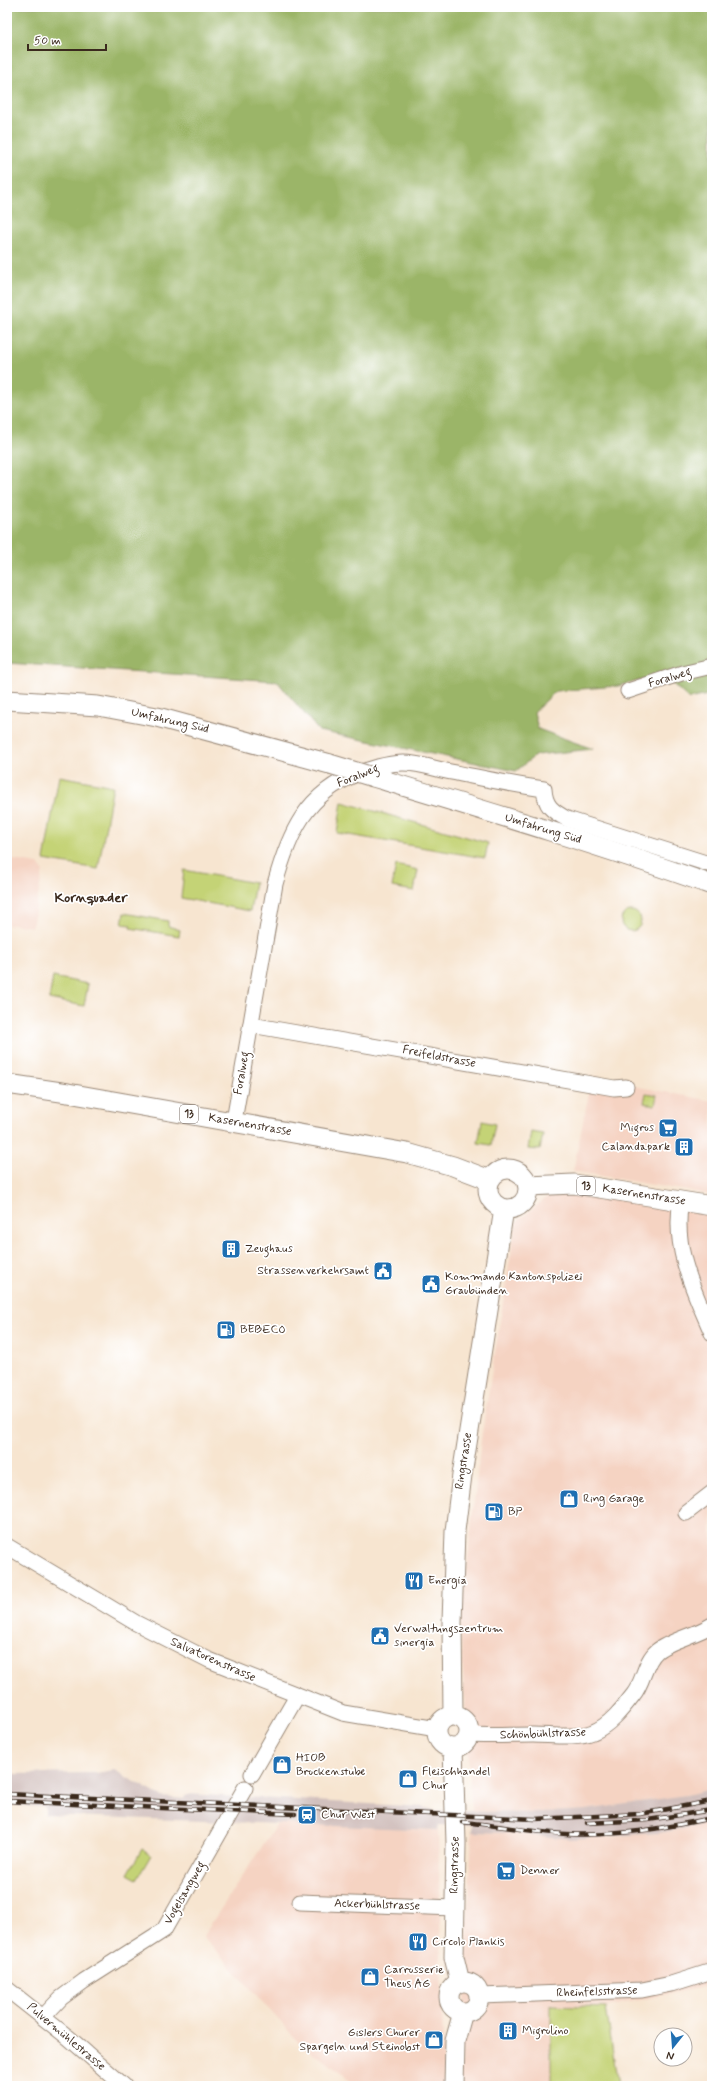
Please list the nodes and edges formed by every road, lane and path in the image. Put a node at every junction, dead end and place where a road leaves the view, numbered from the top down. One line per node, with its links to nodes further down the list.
1 (712, 666): 2 (street, Foralweg)
2 (628, 691)
3 (7, 700): 5 (main road, Umfahrung Süd, bridge)
4 (712, 865): 6 (street, Foralweg)
5 (712, 885)
6 (251, 1025): 8 (street, Freifeldstrasse); 9 (street, Foralweg)
7 (7, 1084): 9 (main road, Kasernenstrasse / 13)
8 (626, 1087)
9 (234, 1122): 10 (main road, Kasernenstrasse / 13)
10 (490, 1180): 11 (main road); 14 (main road)
11 (528, 1186): 12 (main road, Kasernenstrasse / 13); 14 (main road)
12 (680, 1201): 13 (main road, Kasernenstrasse / 13); 15 (street)
13 (712, 1206)
14 (504, 1209): 21 (main road, Ringstrasse)
15 (712, 1333)
16 (712, 1493): 17 (street)
17 (686, 1513)
18 (7, 1546): 20 (street, Salvatorenstrasse)
19 (712, 1625): 23 (street, Schönbühlstrasse)
20 (297, 1696): 22 (street, Salvatorenstrasse); 25 (street)
21 (453, 1715): 22 (main road); 23 (main road)
22 (437, 1729): 24 (main road)
23 (469, 1735): 24 (main road)
24 (453, 1748): 28 (main road, Ringstrasse)
25 (252, 1774)
26 (245, 1788): 34 (street, Vogelsangweg)
27 (300, 1902): 28 (street, Ackerbühlstrasse)
28 (454, 1908): 30 (main road, Ringstrasse)
29 (712, 1971): 32 (street, Rheinfelsstrasse)
30 (460, 1982): 32 (main road); 33 (main road)
31 (7, 1989): 34 (street, Pulvermühlestrasse)
32 (480, 1996): 33 (main road)
33 (463, 2012): 36 (main road)
34 (43, 2017): 35 (street, Pulvermühlestrasse)
35 (124, 2086)
36 (454, 2086)

